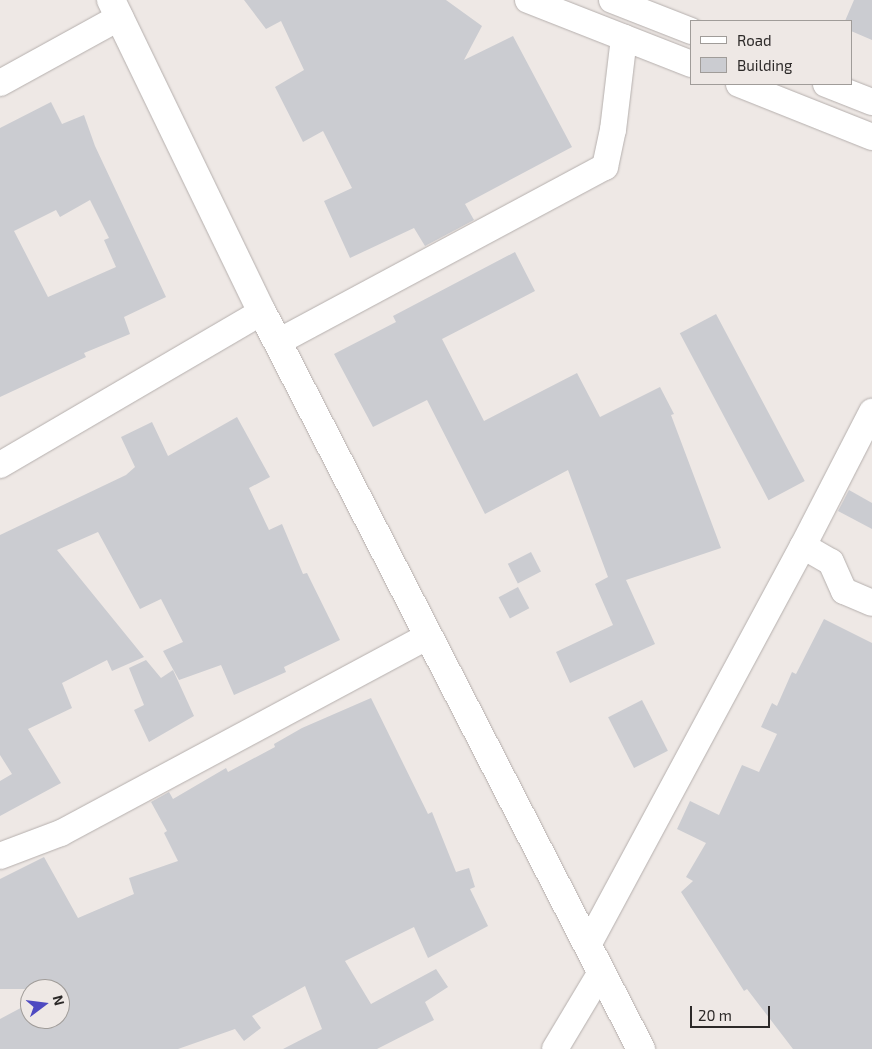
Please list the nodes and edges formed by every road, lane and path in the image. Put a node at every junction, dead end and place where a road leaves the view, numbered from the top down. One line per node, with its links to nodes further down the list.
1 (528, 0): 5 (street)
2 (612, 0): 4 (street)
3 (116, 8): 7 (street); 12 (main road)
4 (690, 31)
5 (624, 38): 6 (street); 13 (street)
6 (690, 64)
7 (0, 83)
8 (742, 85): 11 (street)
9 (829, 85): 10 (street)
10 (872, 102)
11 (872, 137)
12 (262, 312): 13 (main road); 15 (street)
13 (278, 342): 18 (main road)
14 (872, 412): 16 (street)
15 (0, 465)
16 (803, 546): 17 (street); 20 (street)
17 (872, 603)
18 (428, 636): 19 (street); 20 (main road)
19 (0, 856)
20 (588, 945): 21 (main road)
21 (601, 972): 22 (street); 23 (main road)
22 (555, 1049)
23 (641, 1049)

